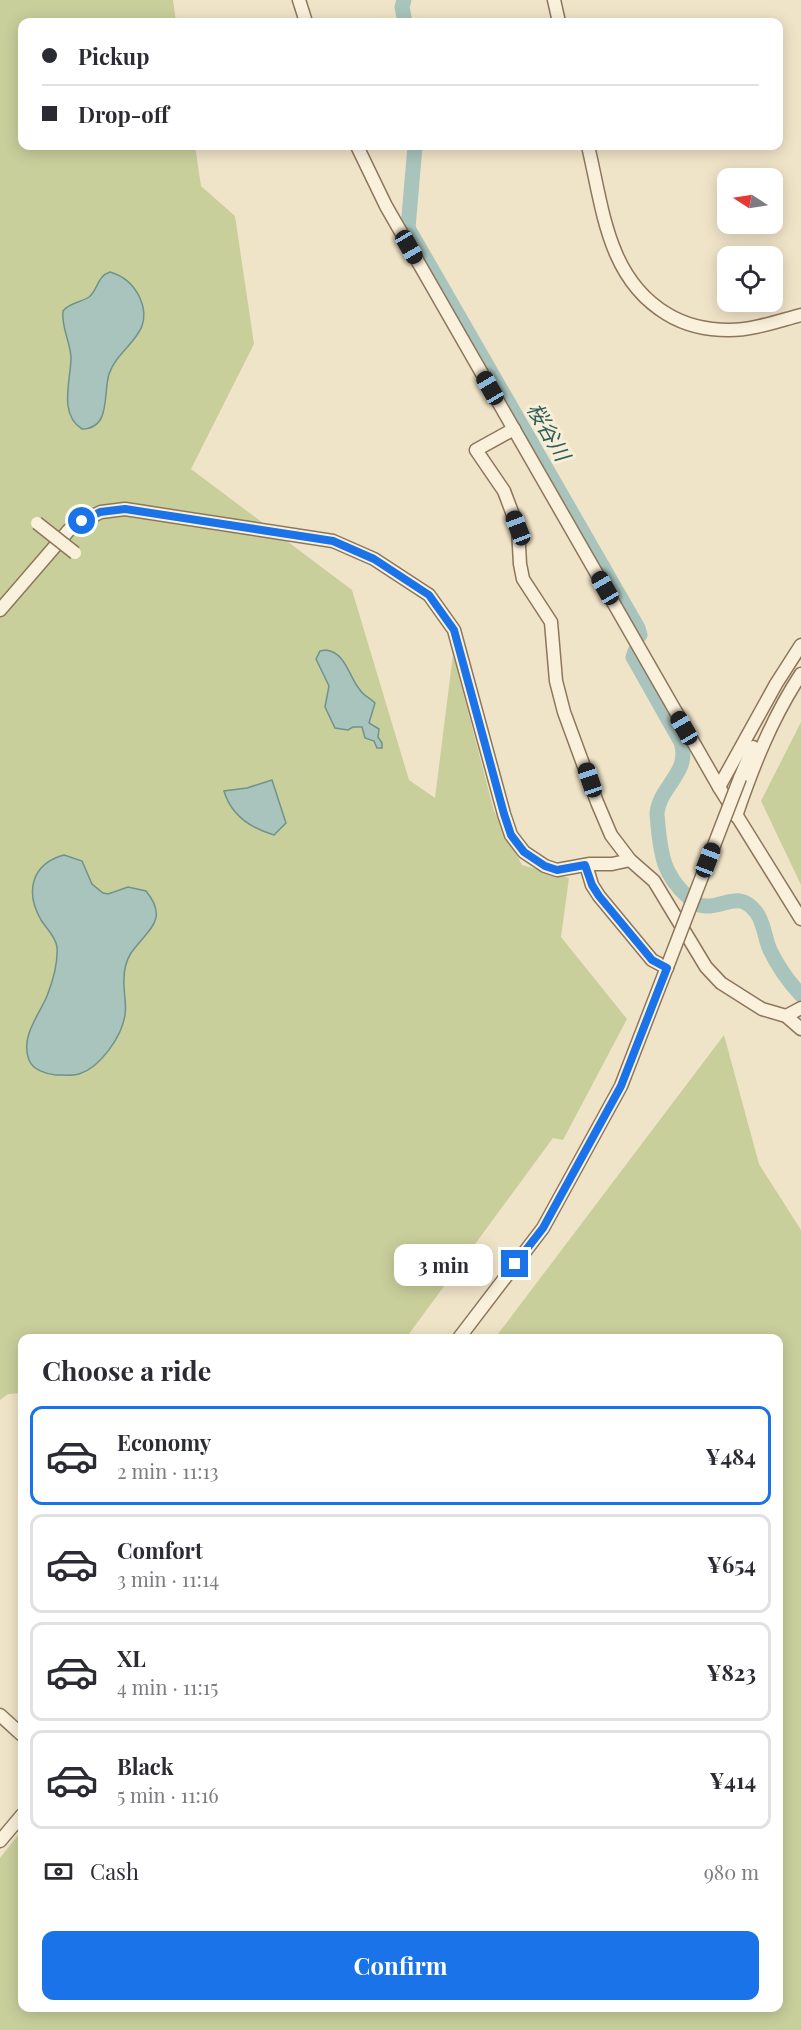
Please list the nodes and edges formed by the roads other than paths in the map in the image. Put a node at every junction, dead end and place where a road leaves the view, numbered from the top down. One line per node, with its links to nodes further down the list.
1 (299, 0): 3 (street)
2 (554, 0): 4 (street)
3 (305, 18)
4 (558, 18)
5 (359, 150): 8 (street)
6 (589, 150): 7 (street)
7 (801, 315)
8 (514, 429): 15 (street); 17 (street)
9 (37, 523): 10 (street, bridge)
10 (75, 553)
11 (0, 610): 18 (street)
12 (801, 645): 15 (street)
13 (801, 659): 20 (street, bridge)
14 (801, 674): 16 (street)
15 (718, 787): 16 (street)
16 (736, 816): 19 (street)
17 (630, 860): 18 (street); 22 (street)
18 (585, 865): 20 (street)
19 (801, 919)
20 (668, 965): 24 (street)
21 (801, 1008): 22 (street)
22 (786, 1016): 23 (street)
23 (801, 1029)
24 (462, 1334)
25 (0, 1715): 26 (street)
26 (18, 1731)
27 (18, 1820): 28 (street)
28 (0, 1841)

